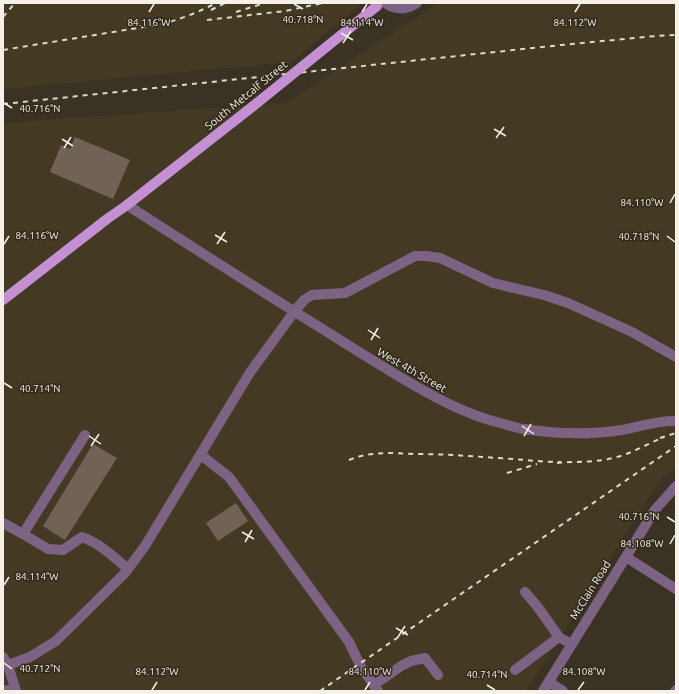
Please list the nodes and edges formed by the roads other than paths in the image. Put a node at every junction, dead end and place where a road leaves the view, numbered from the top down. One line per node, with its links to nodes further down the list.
1 (417, 3): 2 (street)
2 (381, 4): 3 (main road, South Metcalf Street, bridge)
3 (127, 206): 4 (main road, South Metcalf Street); 5 (street, West 4th Street)
4 (3, 300)
5 (294, 312): 6 (street); 7 (street, West 4th Street); 9 (street)
6 (676, 357)
7 (675, 420)
8 (85, 435): 12 (street)
9 (201, 455): 14 (street); 23 (street)
10 (676, 486): 13 (street, McClain Road)
11 (3, 523): 12 (street)
12 (23, 534): 14 (street)
13 (626, 557): 15 (street); 18 (street, McClain Road)
14 (128, 569): 19 (street)
15 (675, 587)
16 (525, 592): 17 (street)
17 (559, 637): 18 (street); 20 (street)
18 (572, 644): 22 (street, McClain Road)
19 (5, 661): 24 (street)
20 (514, 670)
21 (438, 675): 23 (street)
22 (549, 682): 26 (street, McClain Road); 27 (street)
23 (376, 688)
24 (15, 689): 25 (street)
25 (3, 691)
26 (543, 691)
27 (563, 691)

